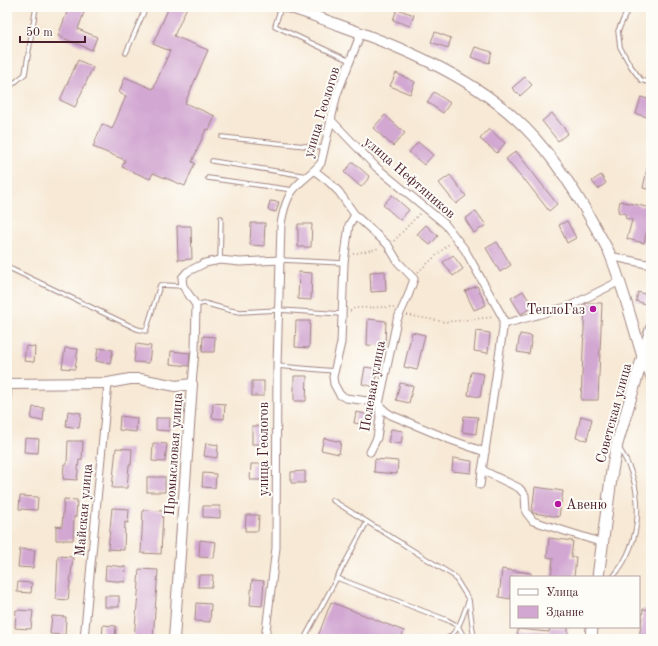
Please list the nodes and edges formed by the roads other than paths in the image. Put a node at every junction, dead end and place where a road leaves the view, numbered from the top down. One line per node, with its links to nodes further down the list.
1 (36, 7): 10 (lane)
2 (146, 7): 7 (lane)
3 (281, 7): 8 (lane)
4 (290, 7): 6 (street)
5 (629, 7): 9 (lane)
6 (361, 33): 8 (street, улица Геологов); 21 (street)
7 (126, 53)
8 (350, 61): 11 (street, улица Геологов)
9 (651, 83)
10 (7, 89)
11 (331, 120): 13 (street, улица Геологов); 32 (street, улица Нефтяников)
12 (222, 137): 13 (lane)
13 (324, 148): 15 (street, улица Геологов)
14 (212, 161): 16 (lane)
15 (315, 172): 16 (street, улица Геологов); 19 (street)
16 (308, 176): 18 (street, улица Геологов)
17 (208, 178): 18 (lane)
18 (293, 190): 23 (street, улица Геологов)
19 (355, 215): 24 (street); 42 (street, Полевая улица)
20 (221, 218): 22 (lane)
21 (610, 256): 25 (street); 27 (street)
22 (220, 260): 23 (street); 28 (street)
23 (281, 260): 24 (lane); 30 (street, улица Геологов)
24 (344, 264): 31 (street)
25 (651, 265)
26 (7, 268): 28 (lane)
27 (620, 281): 32 (street); 34 (street)
28 (183, 286): 29 (street)
29 (196, 305): 30 (lane); 40 (street)
30 (279, 310): 31 (lane); 35 (street, улица Геологов)
31 (342, 314): 36 (street)
32 (503, 321): 45 (street)
33 (651, 328): 34 (main road, Советская улица)
34 (643, 358): 37 (street); 43 (main road, Советская улица)
35 (277, 366): 36 (lane); 59 (street, улица Геологов)
36 (334, 371): 42 (street)
37 (651, 380)
38 (108, 383): 39 (street, Промысловая улица); 40 (street, Промысловая улица); 57 (street, Майская улица)
39 (7, 384): 41 (street)
40 (192, 384): 58 (street, Промысловая улица)
41 (7, 399)
42 (379, 404): 44 (street, Полевая улица); 45 (street)
43 (617, 444): 50 (main road, Советская улица); 52 (lane)
44 (370, 452)
45 (485, 452): 46 (street)
46 (482, 470): 47 (street); 50 (street)
47 (480, 485)
48 (332, 500): 49 (lane)
49 (367, 522): 53 (lane); 54 (lane)
50 (603, 543): 51 (main road, Советская улица)
51 (598, 576)
52 (614, 576)
53 (337, 578): 55 (lane); 60 (lane)
54 (469, 600): 55 (lane); 63 (lane)
55 (458, 626): 61 (lane); 62 (lane)
56 (592, 628): 64 (main road)
57 (84, 639)
58 (174, 639)
59 (265, 639)
60 (304, 639)
61 (446, 639)
62 (465, 639)
63 (474, 639)
64 (591, 639)

